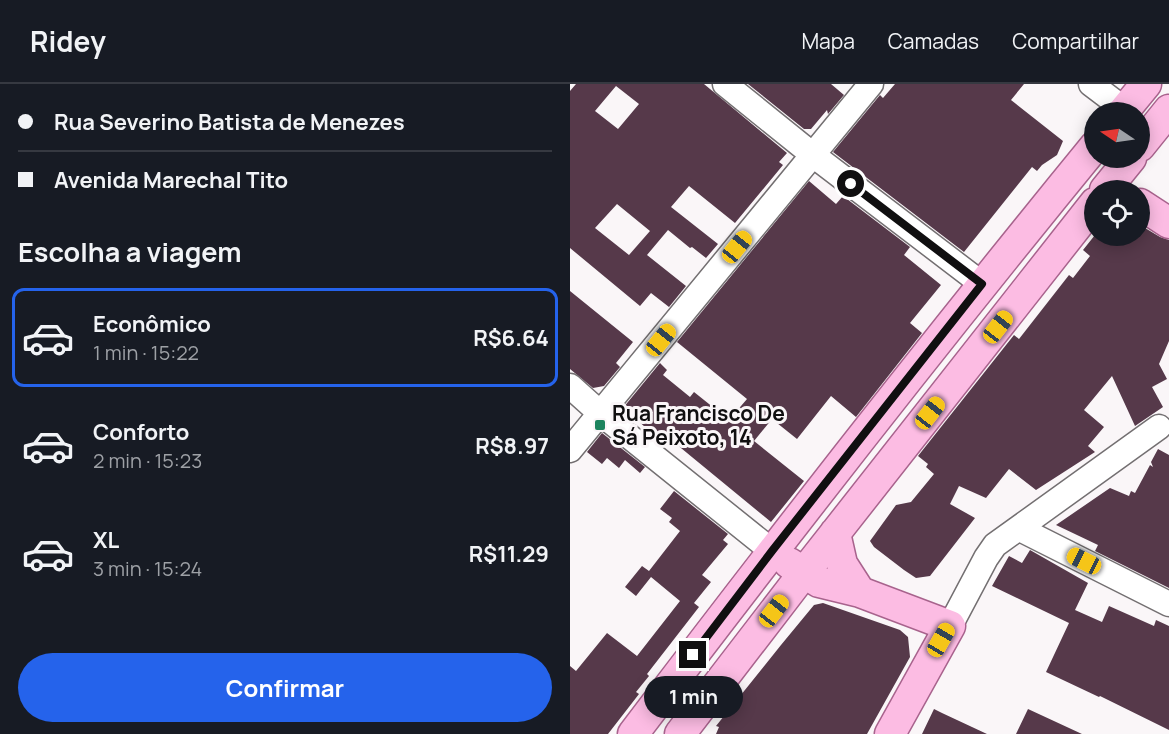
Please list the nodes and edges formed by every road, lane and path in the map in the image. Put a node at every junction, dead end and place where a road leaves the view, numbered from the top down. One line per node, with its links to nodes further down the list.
1 (725, 84): 7 (street)
2 (872, 84): 7 (street)
3 (1091, 84): 5 (street)
4 (1146, 84): 6 (main road)
5 (1114, 102)
6 (1143, 102)
7 (813, 155): 12 (street); 14 (street)
8 (1084, 160): 12 (main road)
9 (1150, 211): 11 (main road)
10 (1084, 222): 18 (main road)
11 (1169, 223)
12 (982, 284): 19 (main road)
13 (570, 386): 14 (street)
14 (600, 413): 16 (street); 19 (street)
15 (1159, 427): 17 (street)
16 (570, 450)
17 (1020, 529): 22 (street); 23 (street)
18 (835, 533): 20 (main road); 21 (main road)
19 (772, 551): 20 (main road); 24 (main road)
20 (803, 574): 21 (main road); 25 (main road)
21 (860, 592): 23 (main road)
22 (1169, 604)
23 (950, 626): 26 (main road)
24 (633, 734)
25 (680, 734)
26 (891, 734)

